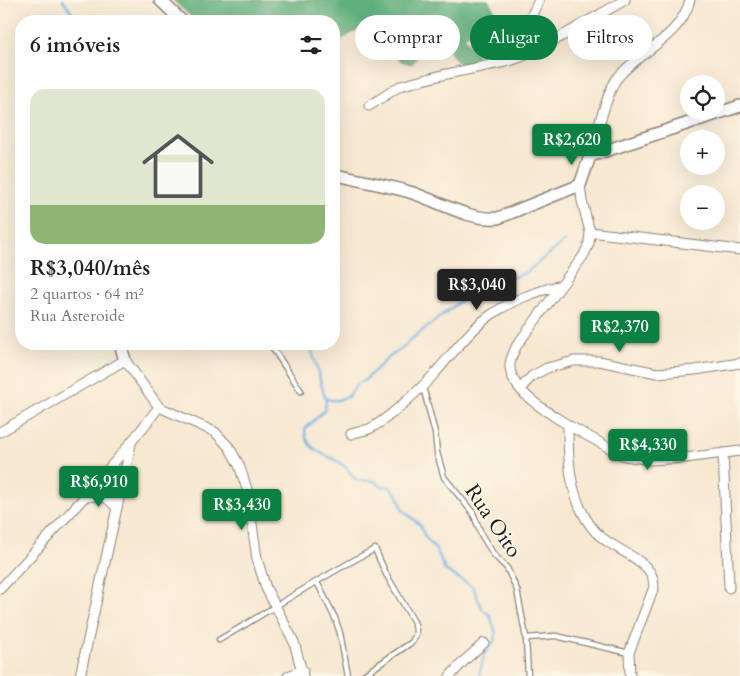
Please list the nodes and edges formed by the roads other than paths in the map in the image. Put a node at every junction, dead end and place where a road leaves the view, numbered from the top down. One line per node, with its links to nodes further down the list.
1 (160, 0): 5 (street)
2 (539, 0): 6 (street)
3 (625, 0): 6 (street)
4 (690, 0): 9 (street)
5 (176, 15)
6 (510, 61): 7 (street)
7 (369, 106)
8 (740, 106): 9 (street)
9 (590, 156): 11 (street)
10 (340, 174): 11 (street)
11 (580, 184): 12 (street)
12 (590, 232): 13 (street); 14 (street)
13 (740, 250)
14 (561, 285): 19 (street); 20 (street)
15 (123, 350): 17 (street)
16 (274, 350): 21 (lane)
17 (125, 360): 22 (street); 24 (street)
18 (740, 363): 20 (street)
19 (423, 386): 25 (street); 35 (lane, Rua Oito)
20 (520, 389): 23 (street)
21 (302, 391)
22 (159, 407): 26 (street); 34 (street)
23 (568, 425): 28 (street); 38 (street)
24 (0, 432)
25 (351, 434)
26 (131, 443): 29 (street); 30 (street)
27 (740, 451): 28 (street)
28 (723, 453): 32 (street)
29 (85, 497): 30 (street); 33 (street)
30 (117, 508): 40 (street)
31 (317, 582): 34 (lane); 42 (lane); 43 (lane)
32 (730, 588)
33 (0, 589)
34 (276, 607): 36 (lane); 39 (street)
35 (526, 638): 38 (lane); 45 (lane, Rua Oito)
36 (219, 640)
37 (484, 643): 44 (street)
38 (628, 653): 46 (street)
39 (303, 673): 41 (street)
40 (80, 676)
41 (288, 676)
42 (348, 676)
43 (362, 676)
44 (450, 676)
45 (528, 676)
46 (630, 676)

